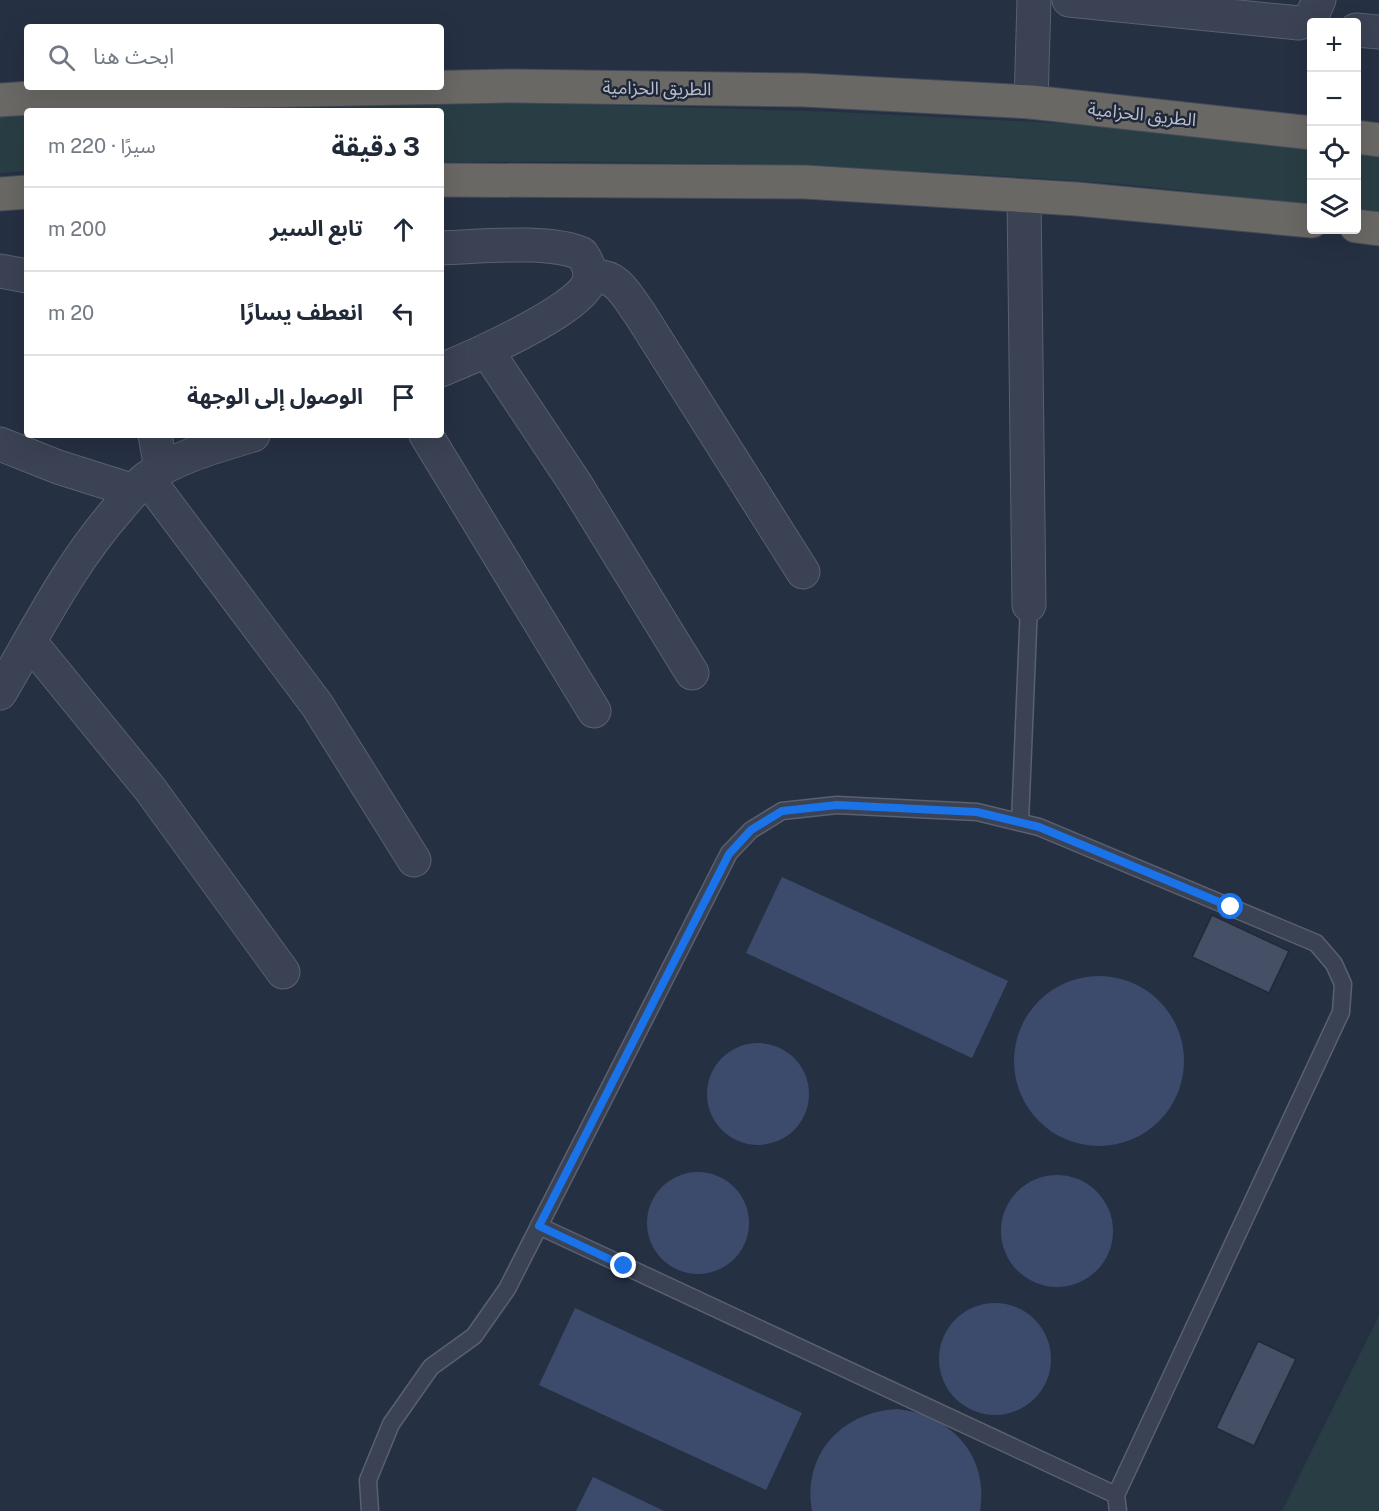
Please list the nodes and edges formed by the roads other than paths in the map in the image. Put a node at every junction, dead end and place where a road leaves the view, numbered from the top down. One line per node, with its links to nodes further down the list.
1 (1034, 0): 9 (street)
2 (1069, 0): 3 (street)
3 (1310, 16)
4 (1361, 30): 5 (street)
5 (1379, 32)
6 (444, 87): 9 (highway, الطريق الحزامية)
7 (302, 90): 8 (highway, الطريق الحزامية)
8 (0, 100)
9 (1031, 102): 10 (highway, الطريق الحزامية)
10 (1307, 133)
11 (1361, 138): 12 (highway)
12 (1379, 140)
13 (444, 180): 16 (highway)
14 (24, 192): 15 (highway)
15 (0, 194)
16 (1024, 196): 17 (highway); 32 (street)
17 (1307, 221)
18 (1361, 227): 19 (highway)
19 (1379, 229)
20 (444, 248): 23 (street)
21 (0, 270): 22 (street)
22 (24, 275)
23 (591, 277): 24 (street); 31 (street)
24 (487, 351): 25 (street); 34 (street)
25 (444, 369)
26 (154, 438): 30 (street)
27 (244, 438): 30 (street)
28 (428, 438): 36 (street)
29 (0, 444): 30 (street)
30 (147, 479): 33 (street); 38 (street)
31 (803, 572)
32 (1029, 605): 37 (lane)
33 (30, 642): 35 (street); 39 (street)
34 (692, 672)
35 (0, 693)
36 (594, 711)
37 (1020, 822): 40 (lane); 41 (lane)
38 (414, 860)
39 (283, 972)
40 (539, 1226): 41 (lane); 42 (lane)
41 (1117, 1503)
42 (370, 1511)

